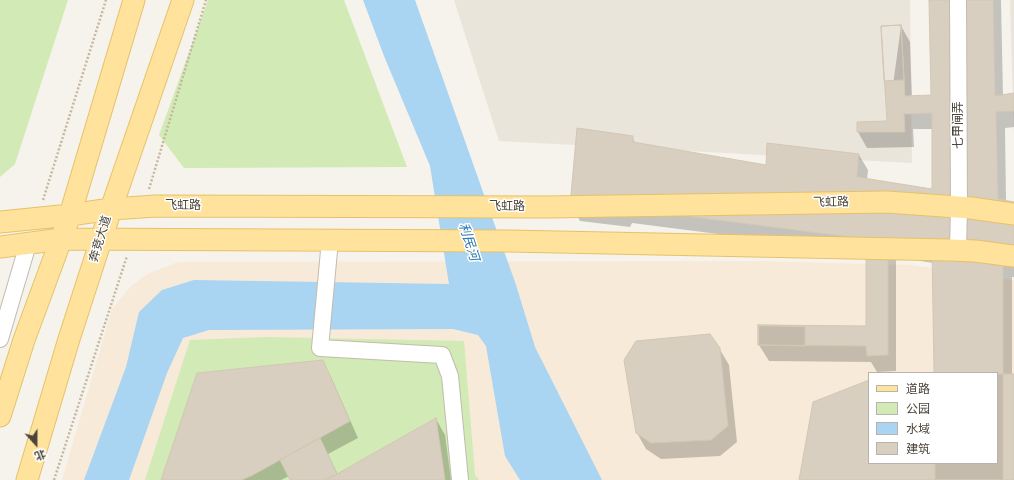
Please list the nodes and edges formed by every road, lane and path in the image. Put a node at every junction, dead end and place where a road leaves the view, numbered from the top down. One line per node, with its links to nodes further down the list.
1 (106, 0): 9 (path)
2 (134, 0): 8 (main road)
3 (183, 0): 6 (main road, 奔竞大道)
4 (958, 0): 5 (street, 七甲闸弄)
5 (959, 207): 6 (main road, 飞虹路); 7 (main road, 飞虹路); 16 (street, 七甲闸弄)
6 (110, 209): 8 (main road, 飞虹路); 12 (main road, 奔竞大道)
7 (1014, 214)
8 (70, 215): 9 (main road, 飞虹路); 11 (main road)
9 (38, 218): 10 (main road, 飞虹路)
10 (0, 222)
11 (61, 239): 12 (main road); 14 (main road); 19 (main road)
12 (101, 239): 13 (main road); 20 (main road, 奔竞大道)
13 (330, 240): 16 (main road); 21 (street)
14 (28, 244): 15 (main road); 18 (street)
15 (0, 247)
16 (958, 250): 17 (main road)
17 (1014, 256)
18 (0, 339)
19 (0, 416)
20 (28, 480)
21 (460, 480)

